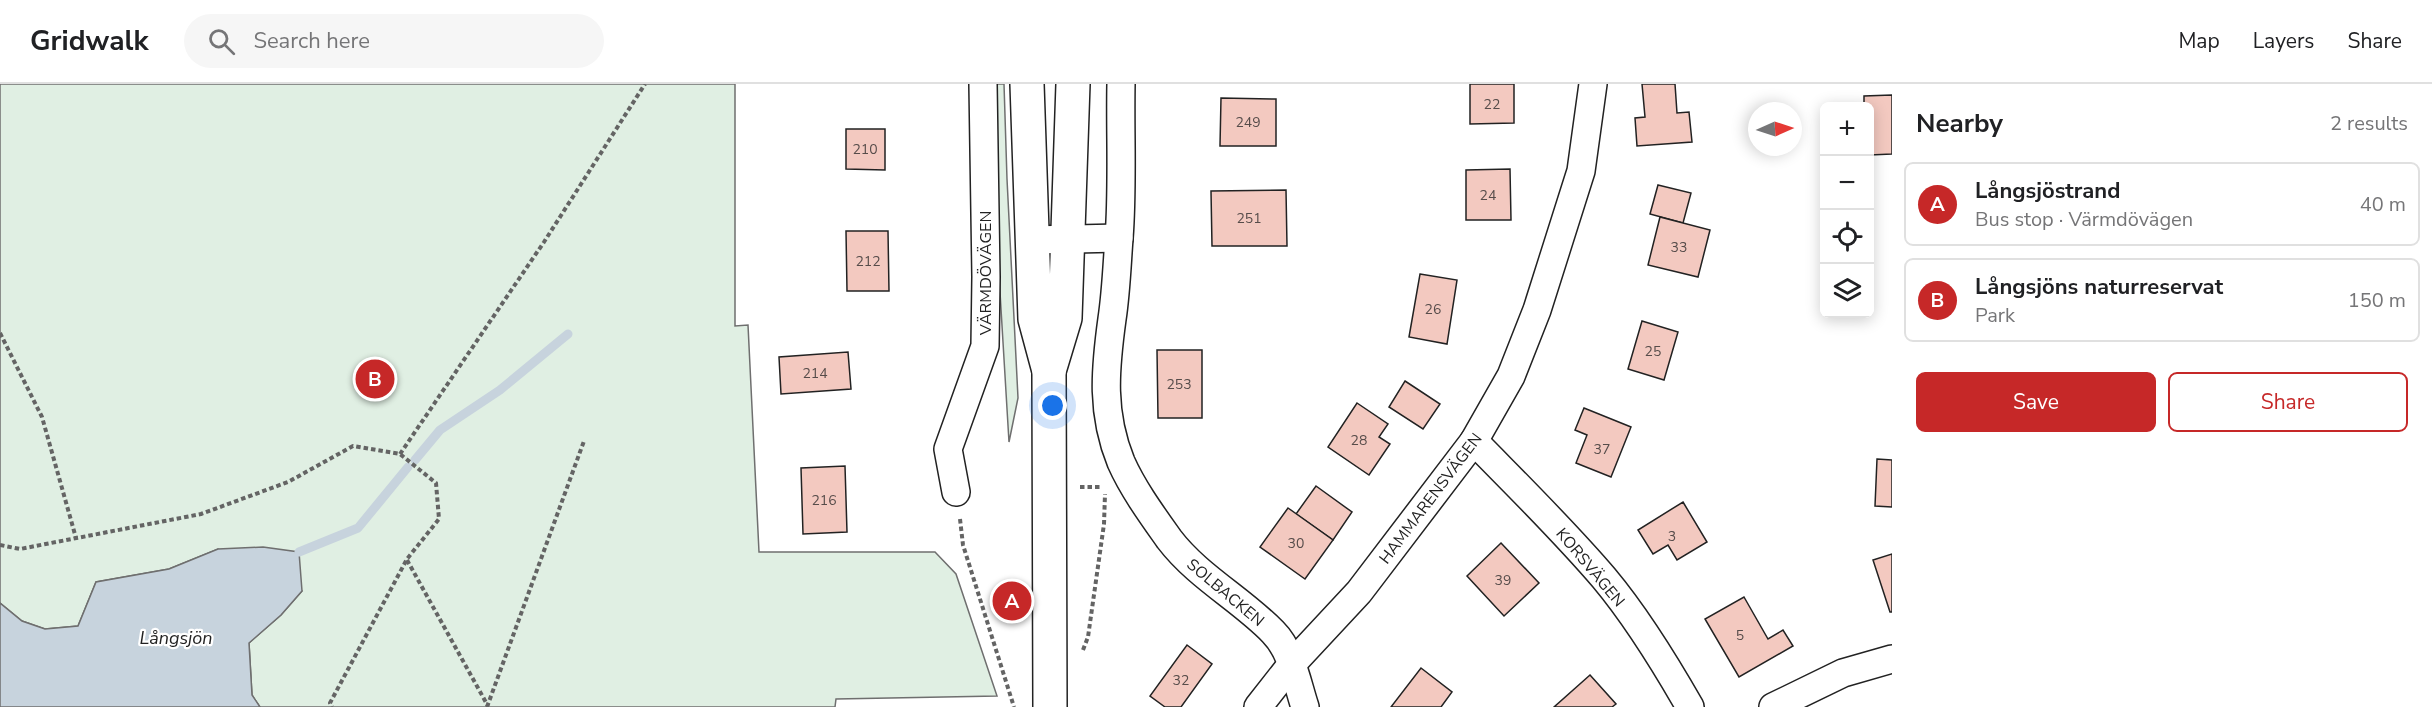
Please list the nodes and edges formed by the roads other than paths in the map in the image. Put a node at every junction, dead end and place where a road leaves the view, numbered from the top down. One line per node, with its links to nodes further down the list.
1 (983, 84): 11 (street, VÄRMDÖVÄGEN)
2 (1027, 84): 8 (main road)
3 (1073, 84): 7 (main road)
4 (1121, 84): 6 (street)
5 (1593, 84): 10 (street, HAMMARENSVÄGEN)
6 (1119, 237): 7 (street); 13 (street, SOLBACKEN)
7 (1068, 238): 8 (street); 9 (main road)
8 (1031, 240): 9 (main road)
9 (1049, 370): 14 (main road)
10 (1474, 441): 13 (street, HAMMARENSVÄGEN); 17 (street, KORSVÄGEN)
11 (956, 492)
12 (1892, 659): 18 (street)
13 (1291, 665): 15 (street, HAMMARENSVÄGEN); 16 (street, SOLBACKEN)
14 (1050, 707)
15 (1257, 707)
16 (1305, 707)
17 (1690, 707)
18 (1773, 707)

